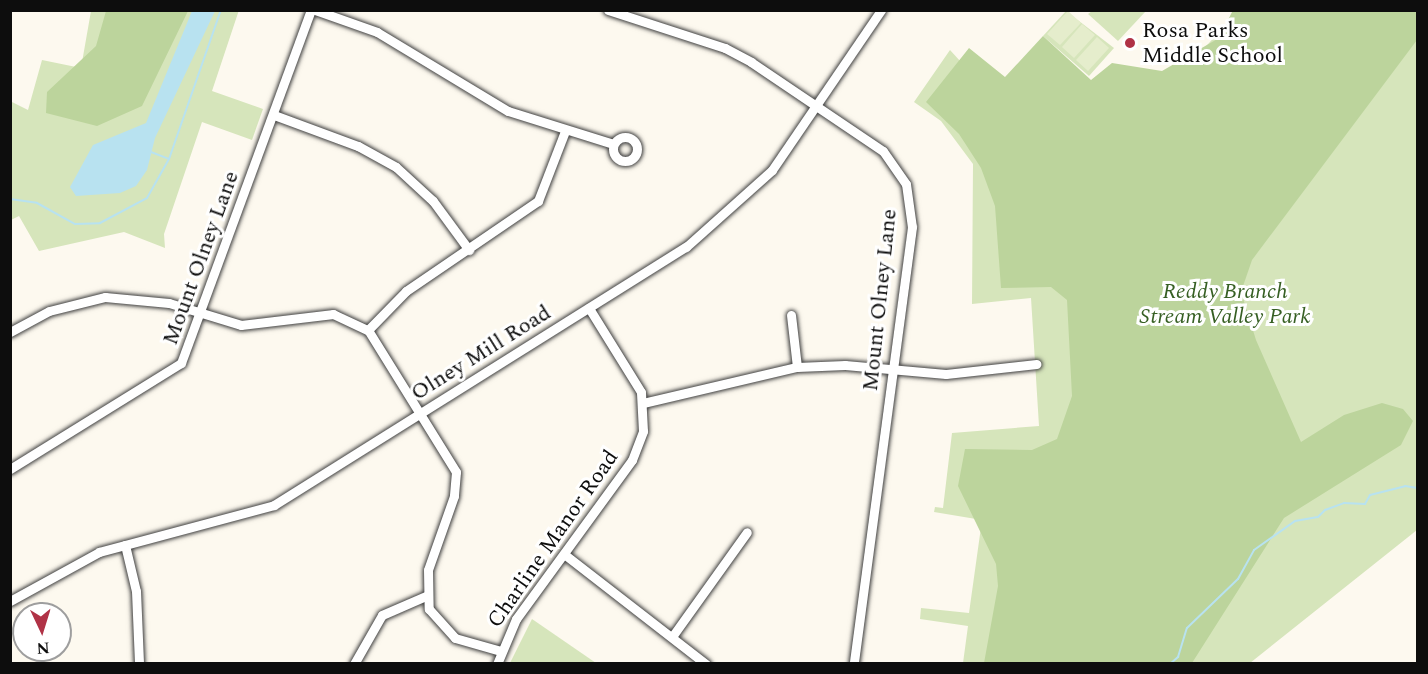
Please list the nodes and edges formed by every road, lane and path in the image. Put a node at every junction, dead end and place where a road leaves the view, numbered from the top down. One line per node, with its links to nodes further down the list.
1 (313, 10): 5 (street, Mount Olney Lane); 6 (street)
2 (608, 10): 4 (street, Mount Olney Lane)
3 (881, 10): 4 (street, Olney Mill Road)
4 (816, 106): 9 (street, Olney Mill Road); 16 (street, Mount Olney Lane)
5 (274, 115): 8 (street); 10 (street, Mount Olney Lane)
6 (565, 131): 7 (street); 8 (street)
7 (613, 144)
8 (470, 250): 12 (street)
9 (589, 308): 17 (street); 18 (street, Olney Mill Road)
10 (201, 315): 12 (street); 13 (street); 19 (street, Mount Olney Lane)
11 (791, 315): 15 (street)
12 (368, 330): 18 (street)
13 (10, 332)
14 (1036, 364): 16 (street)
15 (797, 367): 16 (street); 17 (street)
16 (894, 370): 31 (street, Mount Olney Lane)
17 (643, 403): 22 (street, Charline Manor Road)
18 (423, 412): 21 (street, Olney Mill Road); 23 (street)
19 (10, 469)
20 (747, 532): 25 (street)
21 (125, 545): 24 (street, Olney Mill Road); 27 (street)
22 (564, 554): 25 (street); 26 (street, Charline Manor Road)
23 (426, 596): 26 (street); 28 (street)
24 (10, 601)
25 (674, 634): 30 (street)
26 (501, 651): 29 (street, Charline Manor Road)
27 (139, 663)
28 (354, 663)
29 (497, 663)
30 (706, 663)
31 (854, 663)

